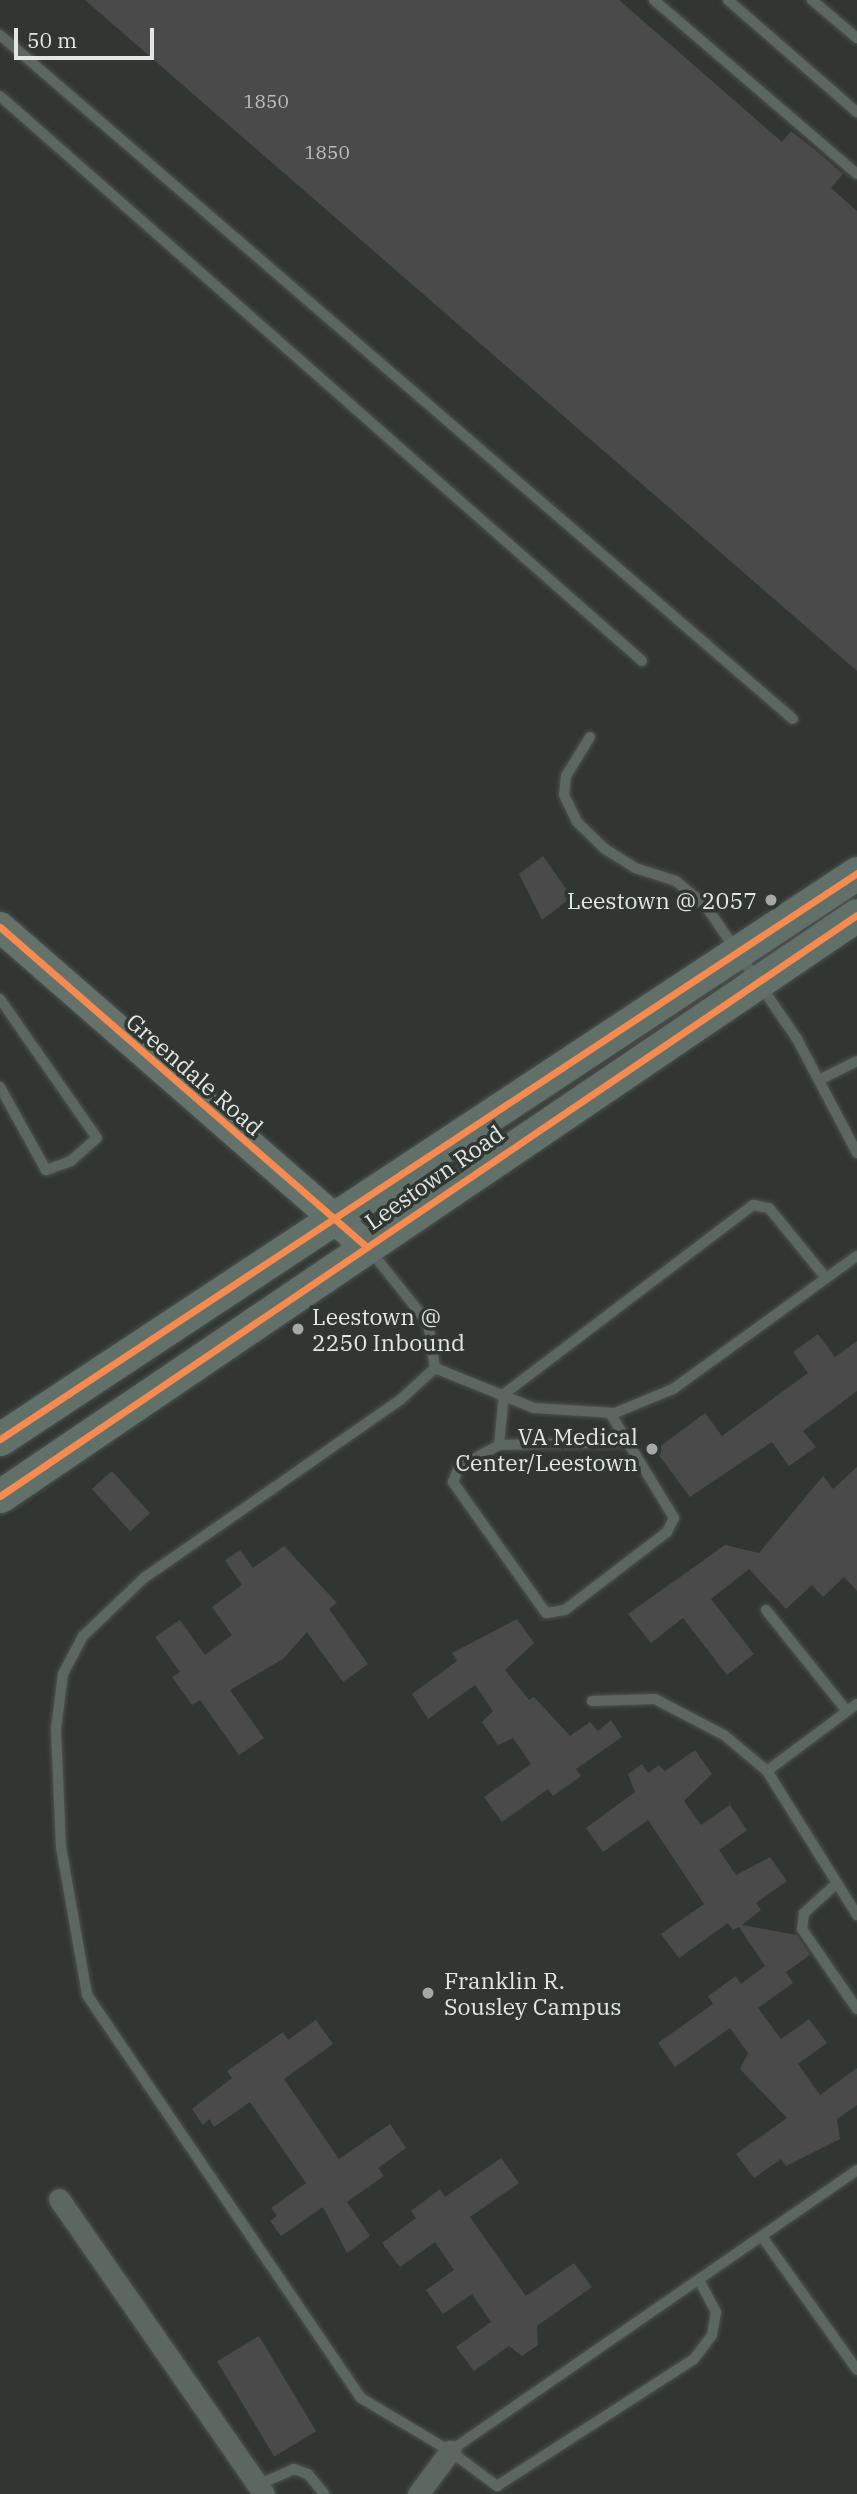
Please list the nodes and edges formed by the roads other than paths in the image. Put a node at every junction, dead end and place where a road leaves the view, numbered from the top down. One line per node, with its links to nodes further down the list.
1 (654, 0): 8 (lane)
2 (728, 0): 7 (lane)
3 (813, 0): 5 (lane)
4 (0, 36): 10 (lane)
5 (857, 38)
6 (0, 96): 9 (lane)
7 (857, 112)
8 (857, 174)
9 (642, 661)
10 (793, 719)
11 (590, 737): 15 (lane)
12 (857, 873): 15 (main road, Leestown Road)
13 (857, 915): 16 (main road, Leestown Road)
14 (0, 928): 22 (street, Greendale Road)
15 (740, 953): 16 (lane); 22 (main road, Leestown Road)
16 (760, 982): 19 (lane); 23 (main road, Leestown Road)
17 (0, 999): 20 (lane)
18 (857, 1061): 19 (lane)
19 (819, 1080): 21 (lane)
20 (0, 1087)
21 (857, 1153)
22 (331, 1220): 23 (street, Greendale Road); 29 (main road, Leestown Road)
23 (367, 1247): 26 (lane); 32 (main road, Leestown Road)
24 (857, 1256): 25 (lane)
25 (826, 1278): 27 (lane); 28 (lane)
26 (435, 1368): 27 (lane); 48 (lane)
27 (504, 1394): 28 (lane); 31 (lane)
28 (610, 1413): 30 (lane)
29 (0, 1439)
30 (627, 1442): 31 (lane); 31 (lane)
31 (499, 1445)
32 (0, 1496)
33 (766, 1610): 36 (lane)
34 (592, 1701): 37 (lane)
35 (857, 1704): 36 (lane)
36 (847, 1711): 37 (lane)
37 (767, 1771): 38 (lane)
38 (835, 1885): 40 (lane); 42 (lane)
39 (857, 1893): 40 (lane)
40 (847, 1900): 41 (lane)
41 (857, 1915)
42 (857, 2008)
43 (857, 2170): 45 (lane)
44 (59, 2199): 49 (street)
45 (762, 2238): 46 (lane); 47 (lane)
46 (699, 2282): 48 (lane); 48 (lane)
47 (857, 2370)
48 (450, 2451): 51 (street)
49 (261, 2490): 50 (lane)
50 (324, 2494)
51 (418, 2494)

